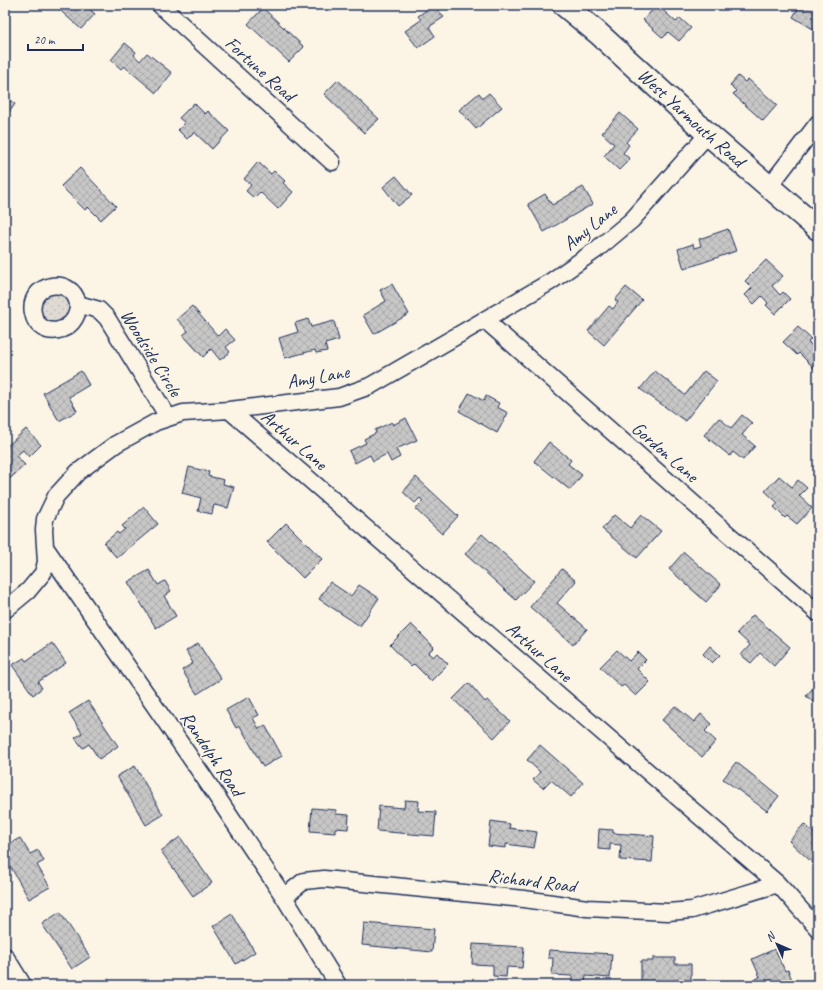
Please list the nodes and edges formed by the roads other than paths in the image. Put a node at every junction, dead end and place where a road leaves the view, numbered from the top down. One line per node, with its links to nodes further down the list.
1 (160, 5): 5 (street, Fortune Road)
2 (564, 5): 4 (main road, West Yarmouth Road)
3 (818, 123): 6 (street)
4 (708, 134): 6 (main road, West Yarmouth Road); 9 (street, Amy Lane)
5 (332, 162)
6 (769, 187): 7 (main road, West Yarmouth Road)
7 (818, 230)
8 (78, 304): 11 (street, Woodside Circle)
9 (485, 320): 10 (street, Amy Lane); 14 (street, Gordon Lane)
10 (229, 410): 11 (street, Amy Lane); 15 (street, Arthur Lane)
11 (168, 417): 12 (street, Amy Lane)
12 (47, 550): 13 (street, Amy Lane); 16 (street, Randolph Road)
13 (5, 610)
14 (818, 613)
15 (778, 884): 16 (street, Richard Road); 17 (street, Arthur Lane)
16 (284, 897): 20 (street, Randolph Road)
17 (818, 929)
18 (5, 956): 19 (street)
19 (22, 985)
20 (338, 985)

